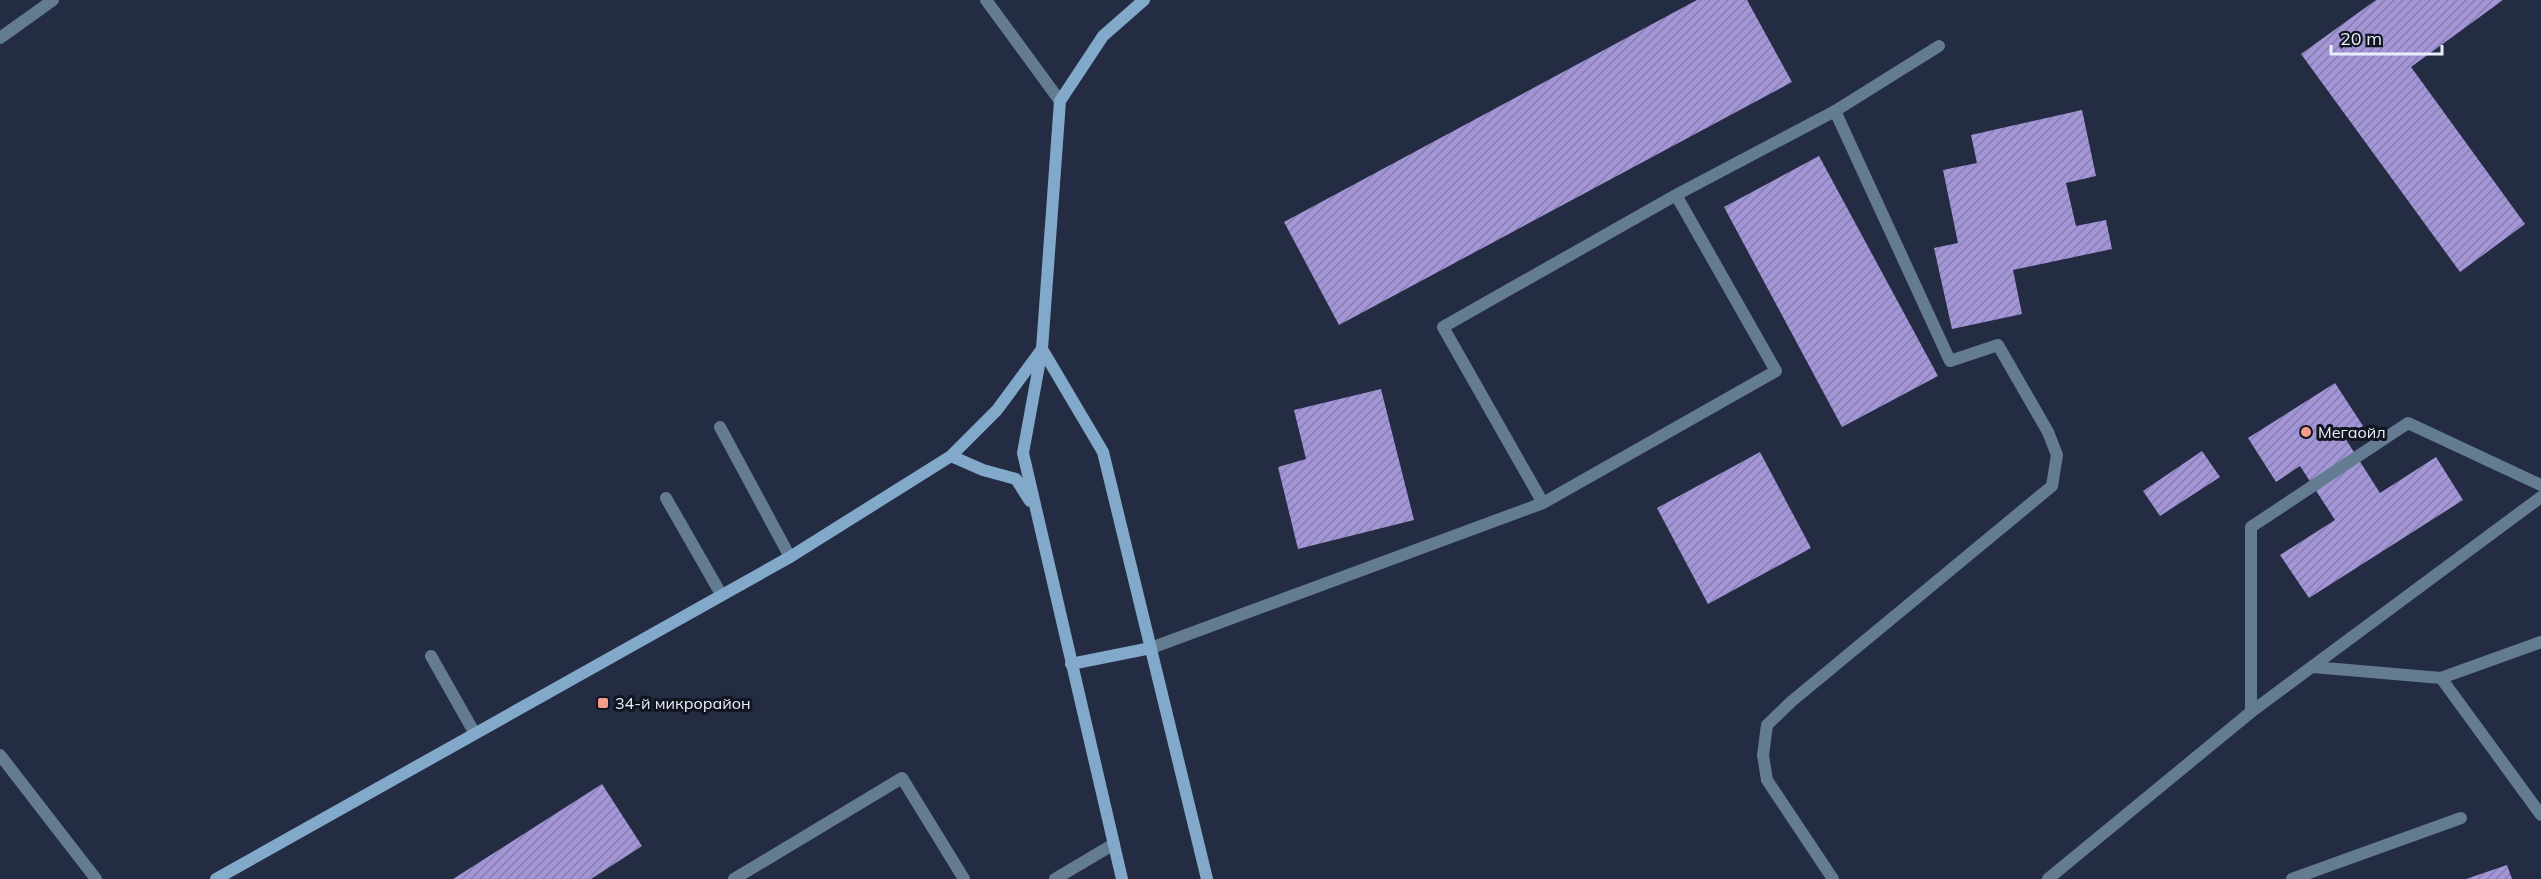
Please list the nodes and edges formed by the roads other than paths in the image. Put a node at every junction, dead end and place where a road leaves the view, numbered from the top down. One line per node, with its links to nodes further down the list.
1 (53, 0): 4 (street)
2 (986, 0): 6 (street)
3 (1144, 0): 6 (main road)
4 (0, 38)
5 (1939, 46): 7 (street)
6 (1060, 101): 9 (main road)
7 (1835, 111): 8 (street); 38 (street)
8 (1676, 195): 15 (street); 15 (street)
9 (1042, 349): 11 (main road); 16 (main road); 20 (main road)
10 (720, 427): 17 (street)
11 (951, 456): 16 (main road); 17 (main road)
12 (2541, 485): 25 (street)
13 (2541, 497): 23 (street)
14 (666, 498): 18 (street)
15 (1543, 503): 20 (street)
16 (1035, 510): 22 (main road)
17 (790, 557): 18 (main road)
18 (721, 594): 26 (main road)
19 (2541, 642): 24 (street)
20 (1152, 648): 22 (main road); 37 (main road)
21 (431, 656): 26 (street)
22 (1071, 664): 30 (main road)
23 (2313, 667): 24 (street); 25 (street)
24 (2441, 678): 28 (street)
25 (2251, 712): 39 (street)
26 (474, 732): 32 (main road)
27 (0, 755): 31 (street)
28 (2541, 815)
29 (2461, 818): 40 (street)
30 (1114, 844): 35 (street); 36 (main road)
31 (96, 879)
32 (216, 879)
33 (734, 879): 34 (street)
34 (964, 879)
35 (1055, 879)
36 (1122, 879)
37 (1207, 879)
38 (1833, 879)
39 (2048, 879)
40 (2292, 879)

